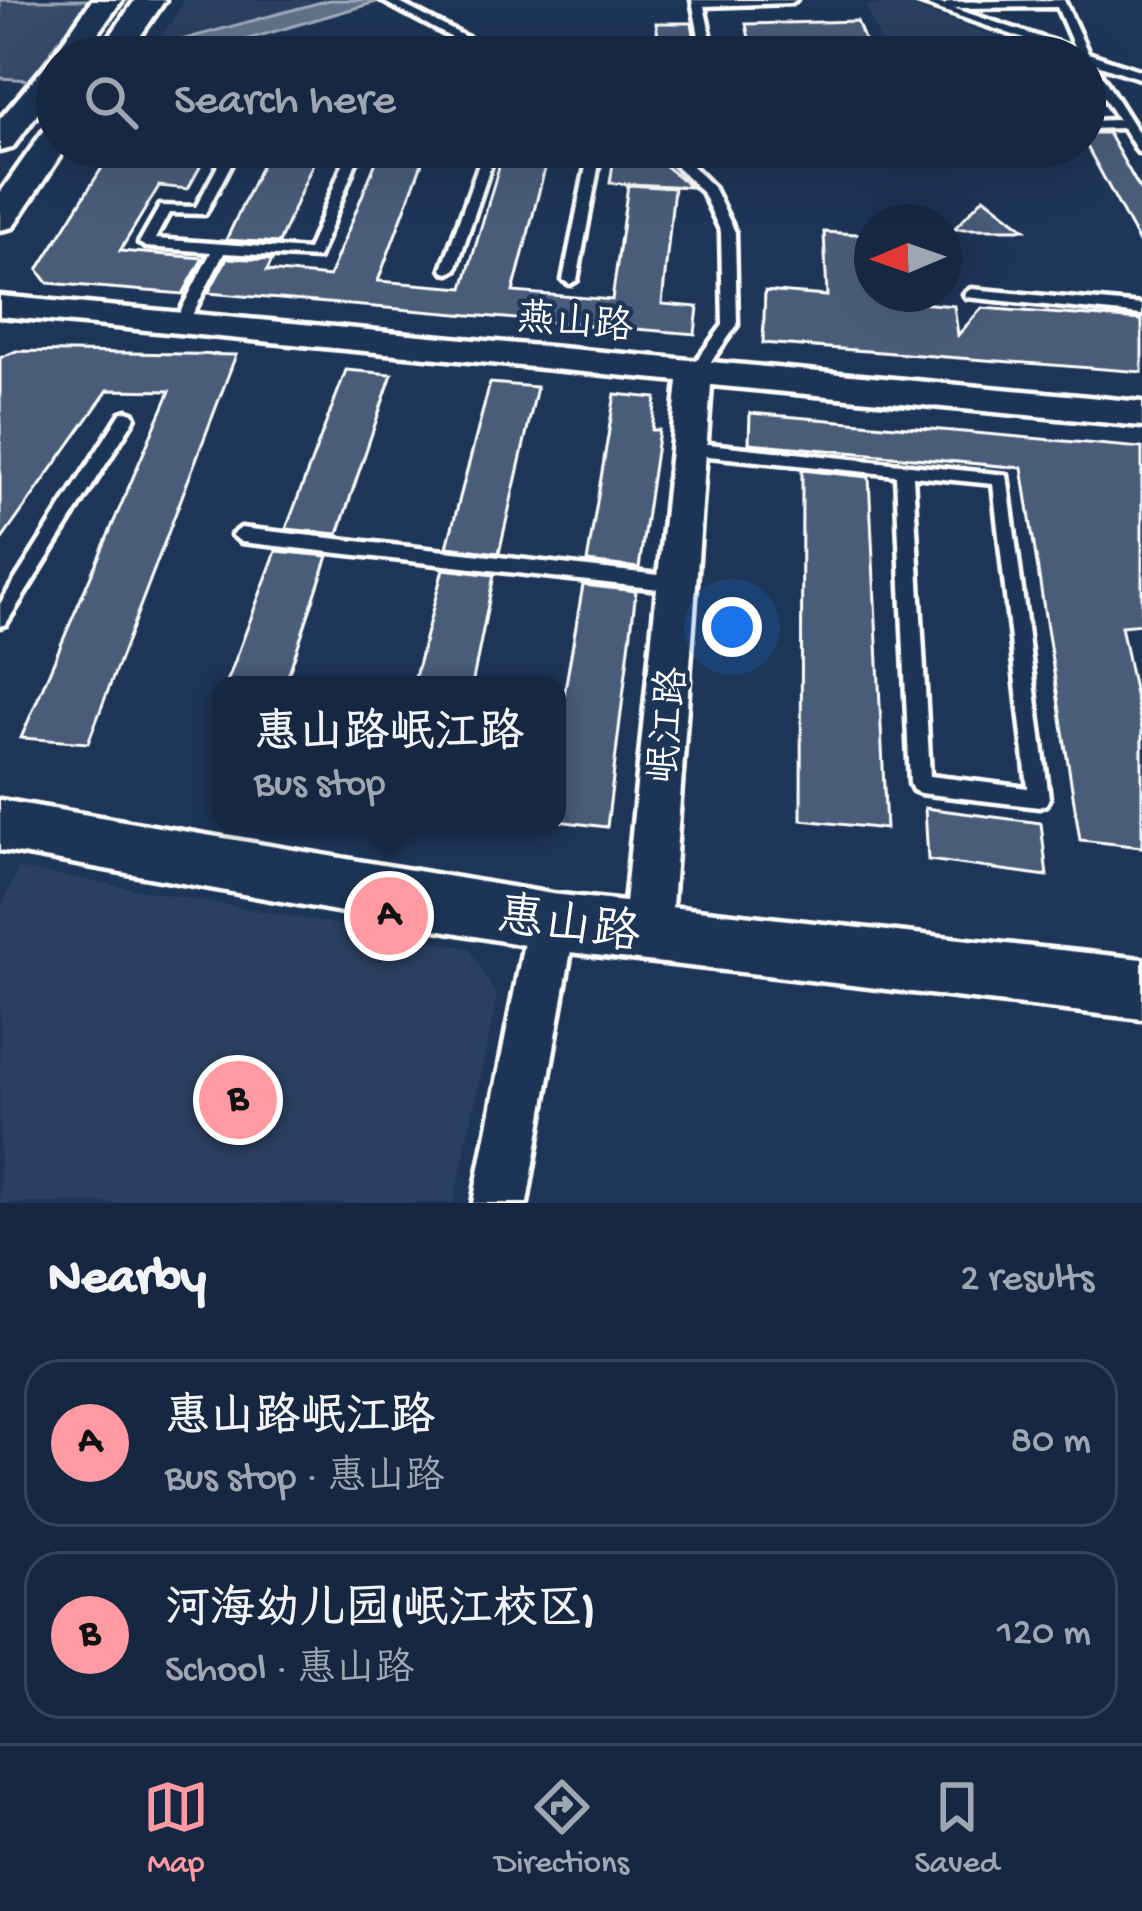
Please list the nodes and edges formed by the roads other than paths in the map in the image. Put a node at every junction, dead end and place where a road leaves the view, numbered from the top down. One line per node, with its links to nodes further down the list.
1 (107, 0): 9 (street)
2 (150, 0): 10 (street)
3 (386, 0): 11 (lane)
4 (791, 0): 6 (lane)
5 (916, 0): 8 (lane)
6 (697, 1): 12 (lane)
7 (1060, 2): 8 (lane); 14 (lane)
8 (932, 5): 13 (lane)
9 (80, 36)
10 (125, 36)
11 (456, 36)
12 (704, 36)
13 (1028, 36)
14 (1075, 36)
15 (1106, 62): 16 (lane)
16 (1142, 74)
17 (1106, 91): 20 (lane)
18 (36, 94): 21 (street)
19 (1106, 124): 20 (lane)
20 (1127, 124): 22 (lane)
21 (0, 141)
22 (1142, 149)
23 (36, 167): 29 (street)
24 (223, 168): 30 (lane)
25 (348, 168): 30 (lane)
26 (484, 168): 31 (lane)
27 (592, 168): 32 (lane)
28 (686, 168): 37 (lane)
29 (0, 219)
30 (220, 248): 36 (lane)
31 (448, 269)
32 (570, 280)
33 (971, 294): 35 (lane)
34 (0, 306): 36 (street, 燕山路)
35 (1142, 310)
36 (181, 324): 37 (street, 燕山路)
37 (695, 373): 38 (street, 燕山路); 40 (street, 岷江路)
38 (1142, 414)
39 (127, 417): 44 (lane)
40 (689, 448): 41 (lane); 43 (street, 岷江路)
41 (904, 470): 41 (lane)
42 (241, 535): 43 (lane)
43 (677, 584): 47 (street, 岷江路)
44 (0, 619)
45 (0, 825): 46 (street, 惠山路)
46 (552, 922): 47 (street, 惠山路); 49 (street)
47 (646, 933): 48 (street, 惠山路)
48 (1142, 989)
49 (500, 1203)

